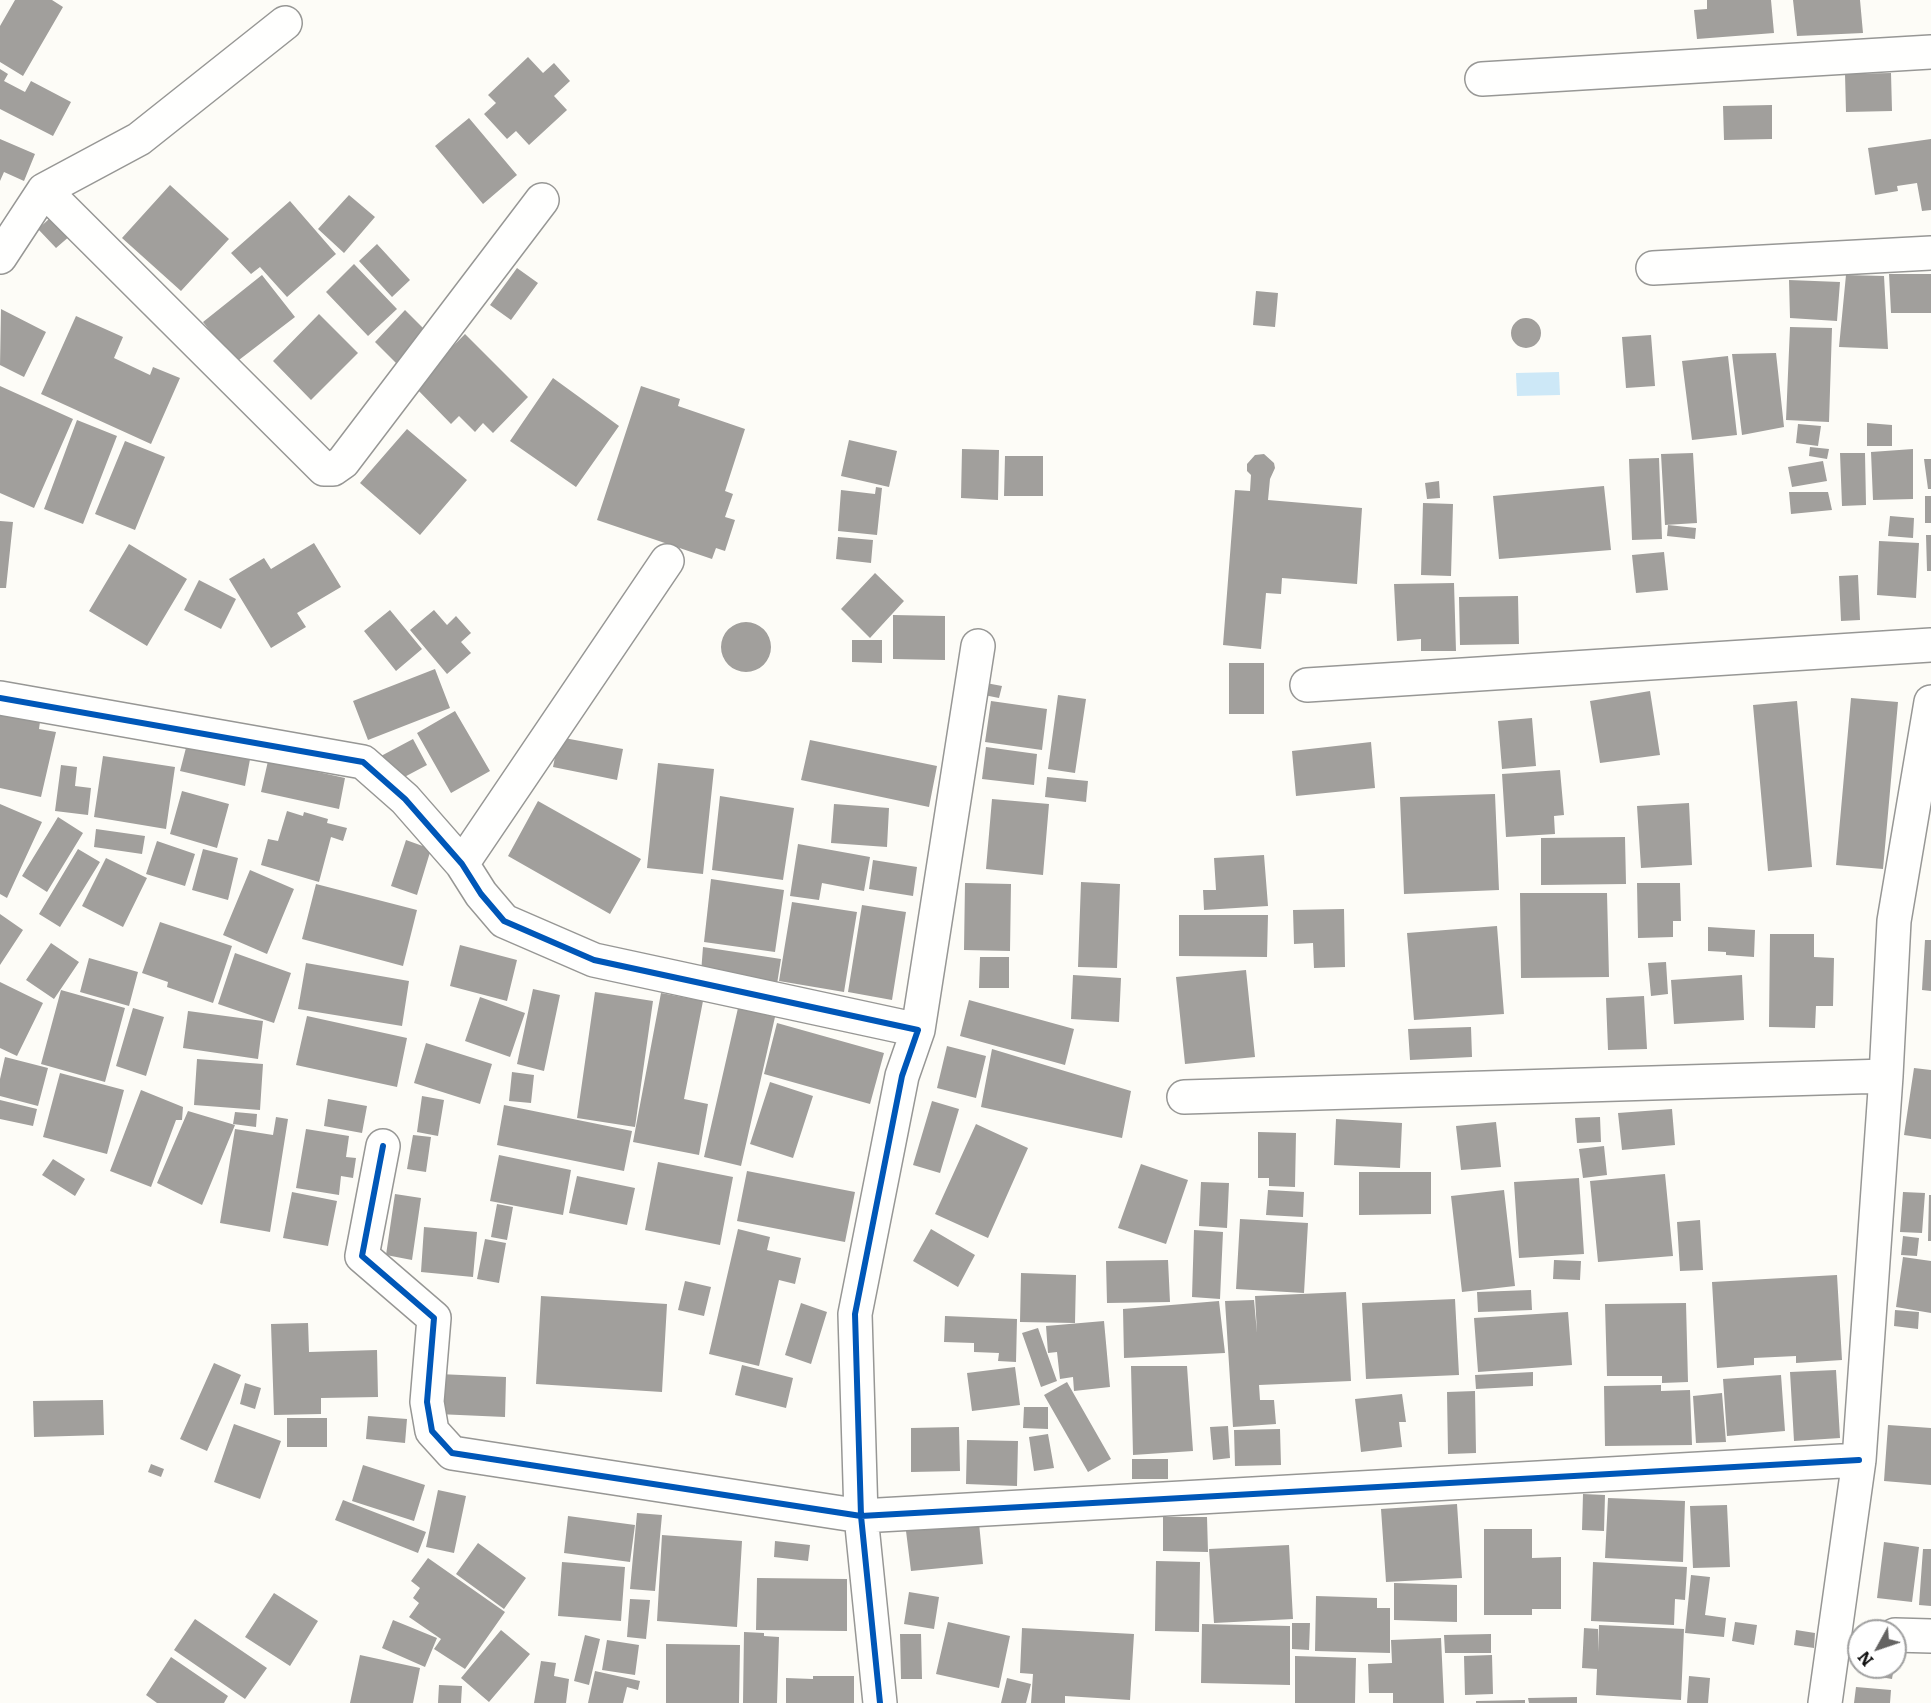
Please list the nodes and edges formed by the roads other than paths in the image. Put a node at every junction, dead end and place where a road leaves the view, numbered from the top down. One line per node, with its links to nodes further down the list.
1 (285, 23): 4 (street)
2 (1931, 52): 3 (street)
3 (1482, 79)
4 (45, 190): 5 (street); 7 (street)
5 (542, 200)
6 (1931, 253): 8 (street)
7 (0, 257)
8 (1653, 268)
9 (667, 561): 15 (street)
10 (1931, 645): 12 (street)
11 (978, 646): 16 (street)
12 (1307, 685)
13 (0, 698): 15 (street)
14 (1931, 702): 17 (street)
15 (462, 864): 16 (street)
16 (918, 1030): 21 (street)
17 (1886, 1076): 18 (street); 20 (street)
18 (1184, 1097)
19 (383, 1146): 21 (street)
20 (1858, 1460): 21 (street); 22 (street)
21 (861, 1516): 26 (street)
22 (1848, 1619)
23 (1847, 1634): 27 (street)
24 (1907, 1635): 25 (street)
25 (1931, 1636)
26 (880, 1703)
27 (1825, 1703)

